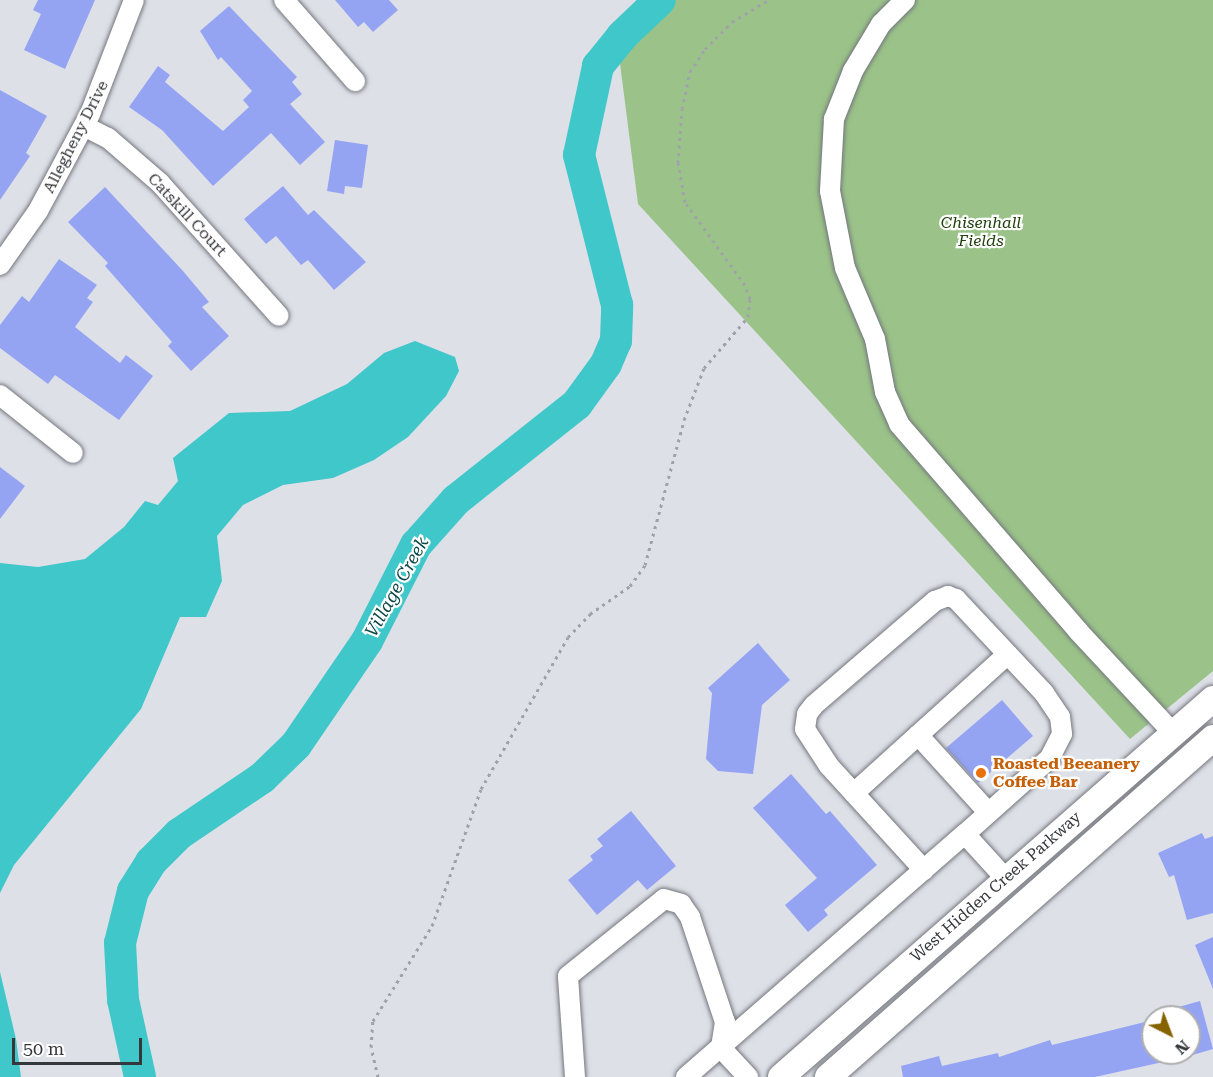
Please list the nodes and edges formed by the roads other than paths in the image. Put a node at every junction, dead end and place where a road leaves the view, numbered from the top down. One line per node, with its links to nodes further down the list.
1 (134, 0): 5 (street, Allegheny Drive)
2 (284, 0): 4 (street)
3 (905, 0): 12 (street)
4 (355, 81)
5 (84, 126): 6 (street, Allegheny Drive); 7 (street, Catskill Court)
6 (0, 264)
7 (279, 316)
8 (0, 395): 9 (street)
9 (73, 453)
10 (1008, 654): 13 (street); 15 (street); 16 (street)
11 (1213, 699): 12 (main road, West Hidden Creek Parkway)
12 (1173, 733): 19 (main road, West Hidden Creek Parkway)
13 (918, 735): 15 (street); 16 (street)
14 (1213, 739): 25 (main road, West Hidden Creek Parkway)
15 (854, 793): 18 (street)
16 (989, 813): 17 (street)
17 (965, 834): 18 (street); 19 (street)
18 (924, 870): 20 (street)
19 (1006, 879): 24 (main road, West Hidden Creek Parkway)
20 (721, 1048): 21 (street); 22 (street); 23 (street)
21 (575, 1077)
22 (686, 1077)
23 (748, 1077)
24 (781, 1077)
25 (828, 1077)

